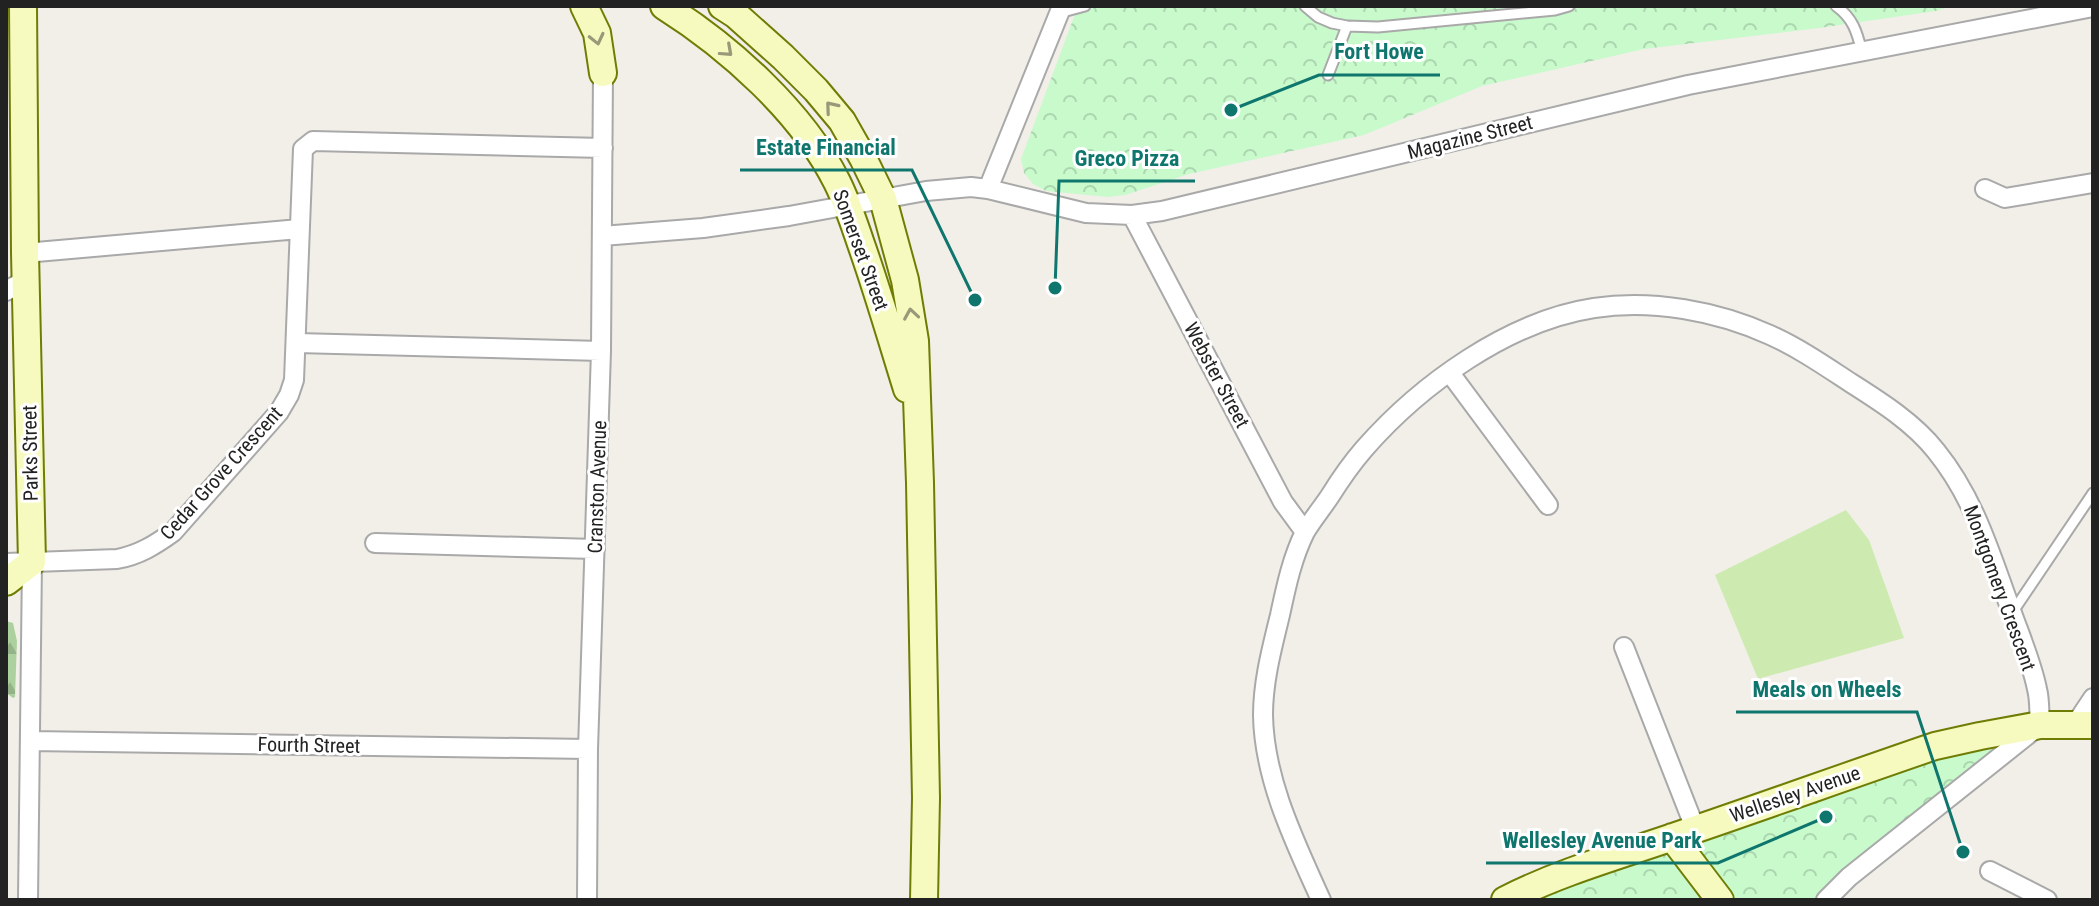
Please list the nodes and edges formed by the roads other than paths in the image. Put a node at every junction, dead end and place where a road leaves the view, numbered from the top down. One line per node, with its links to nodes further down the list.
1 (23, 6): 24 (main road, Parks Street)
2 (584, 6): 13 (main road, one-way to 13)
3 (664, 6): 20 (main road, Somerset Street, one-way to 20)
4 (1085, 6): 10 (lane)
5 (1305, 6): 11 (lane)
6 (1569, 6): 11 (lane)
7 (1836, 6): 12 (lane)
8 (2093, 7): 12 (street, Magazine Street)
9 (728, 9): 19 (main road, Somerset Street, one-way to 9)
10 (1060, 10): 17 (street)
11 (1347, 26): 14 (lane)
12 (1862, 52): 21 (street, Magazine Street)
13 (603, 73): 15 (street, Cranston Avenue)
14 (1328, 75)
15 (603, 148): 22 (street, Cedar Grove Crescent); 23 (street, Cranston Avenue)
16 (2093, 183): 18 (street)
17 (988, 189): 19 (street, Magazine Street); 21 (street, Magazine Street)
18 (1985, 189)
19 (883, 199): 20 (street, Magazine Street); 29 (main road, Somerset Street, one-way to 19)
20 (847, 206): 23 (street, Magazine Street); 29 (main road, Somerset Street)
21 (1132, 215): 32 (street, Webster Street)
22 (299, 229): 24 (street); 26 (street, Cedar Grove Crescent)
23 (602, 236): 27 (street, Cranston Avenue)
24 (25, 253): 25 (main road, Parks Street)
25 (16, 286): 35 (main road, Parks Street)
26 (297, 343): 27 (street); 35 (street, Cedar Grove Crescent)
27 (601, 351): 34 (street, Cranston Avenue)
28 (1450, 373): 31 (street); 32 (street, Montgomery Crescent); 37 (street, Montgomery Crescent)
29 (916, 419): 48 (main road, Somerset Street)
30 (2093, 493): 37 (lane)
31 (1548, 505)
32 (1305, 532): 49 (street, Montgomery Crescent)
33 (375, 543): 34 (street)
34 (595, 549): 43 (street, Cranston Avenue)
35 (19, 562): 36 (main road); 42 (street, Parks Street)
36 (6, 582)
37 (2012, 613): 40 (street, Montgomery Crescent)
38 (1624, 647): 44 (street)
39 (2093, 698): 41 (street)
40 (2040, 725): 41 (main road, Wellesley Avenue); 44 (main road, Wellesley Avenue); 52 (street)
41 (2084, 725)
42 (30, 741): 43 (street, Fourth Street); 46 (street, Parks Street)
43 (588, 749): 47 (street, Cranston Avenue)
44 (1683, 833): 50 (main road, Wellesley Avenue); 51 (main road)
45 (1990, 871): 53 (street)
46 (28, 900)
47 (587, 900)
48 (924, 900)
49 (1321, 900)
50 (1505, 900)
51 (1720, 900)
52 (1826, 900)
53 (2047, 900)

